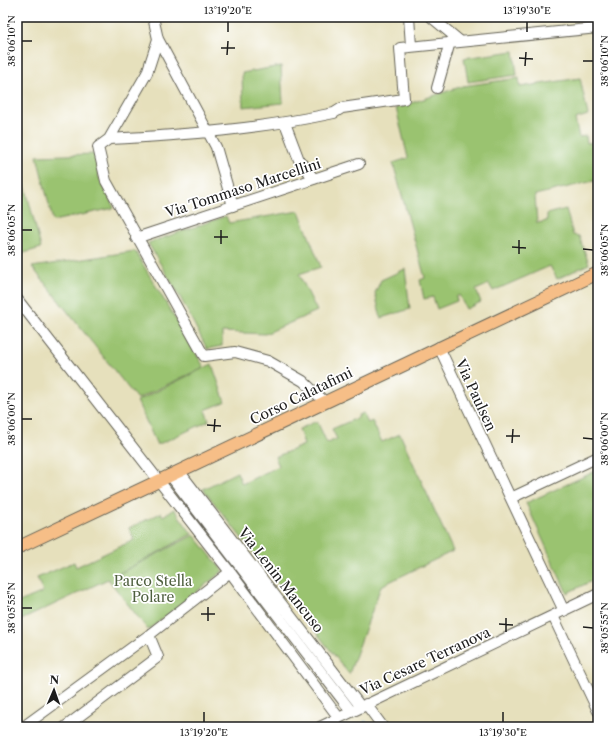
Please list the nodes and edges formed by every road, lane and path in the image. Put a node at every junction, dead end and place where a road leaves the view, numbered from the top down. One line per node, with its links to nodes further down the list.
1 (153, 17): 5 (street)
2 (409, 17): 7 (street)
3 (431, 17): 6 (street)
4 (598, 28): 6 (street)
5 (158, 40): 10 (street); 11 (street)
6 (455, 42): 7 (street); 8 (street)
7 (411, 46): 9 (street)
8 (437, 88)
9 (285, 123): 10 (street); 13 (street)
10 (207, 132): 11 (street); 14 (street)
11 (109, 138): 15 (street)
12 (359, 164): 13 (street, Via Tommaso Marcellini)
13 (314, 179): 14 (street, Via Tommaso Marcellini)
14 (233, 206): 15 (street, Via Tommaso Marcellini)
15 (136, 238): 19 (street)
16 (598, 273): 18 (main road, Corso Calatafimi)
17 (17, 299): 21 (street)
18 (439, 347): 19 (main road, Corso Calatafimi); 22 (street, Via Paulsen)
19 (324, 401): 21 (main road, Corso Calatafimi)
20 (598, 458): 22 (street)
21 (169, 476): 23 (main road, Corso Calatafimi); 24 (street); 29 (street, Via Lenin Mancuso); 30 (street, Via Lenin Mancuso)
22 (511, 498): 26 (street, Via Paulsen)
23 (17, 548)
24 (230, 572): 28 (street); 32 (street)
25 (598, 594): 26 (street, Via Cesare Terranova)
26 (564, 611): 27 (street, Via Cesare Terranova)
27 (553, 616): 29 (street, Via Cesare Terranova); 31 (street)
28 (149, 635): 33 (street); 34 (street)
29 (364, 705): 30 (street, Via Cesare Terranova); 36 (street, Via Lenin Mancuso)
30 (351, 711): 32 (street, Via Cesare Terranova)
31 (598, 711)
32 (339, 718): 35 (street, Via Cesare Terranova)
33 (23, 727)
34 (65, 727)
35 (320, 727)
36 (383, 727)

